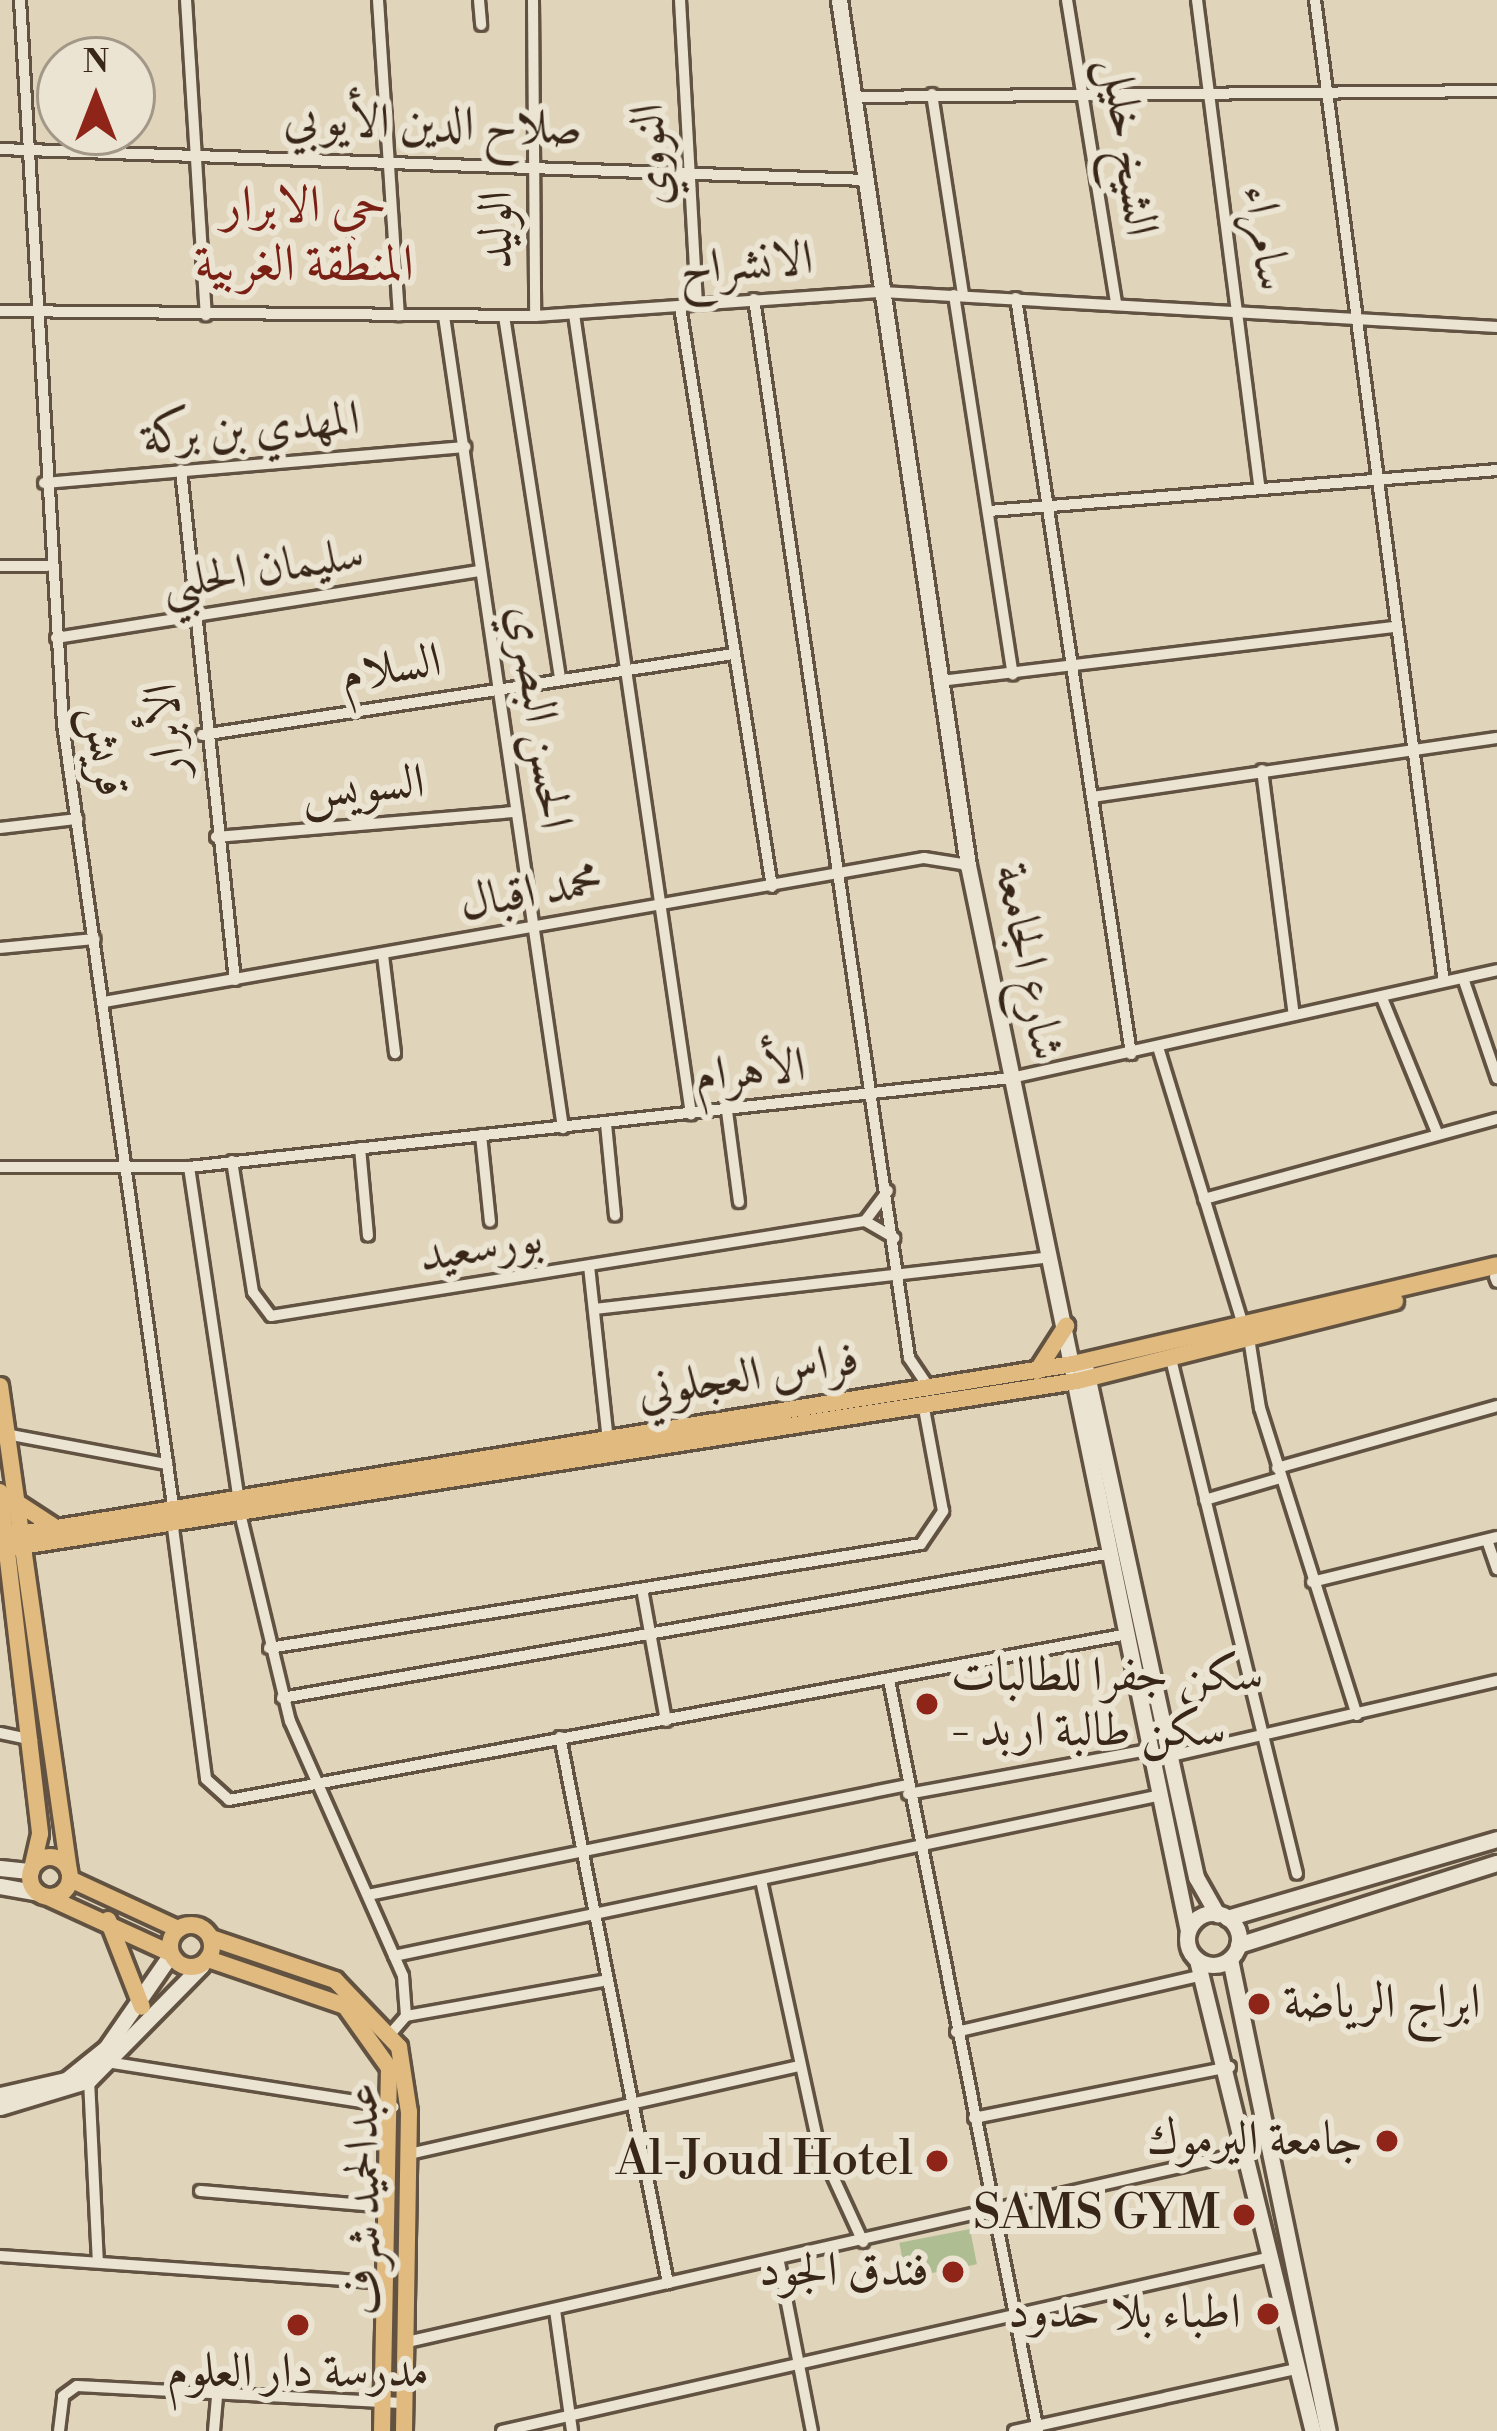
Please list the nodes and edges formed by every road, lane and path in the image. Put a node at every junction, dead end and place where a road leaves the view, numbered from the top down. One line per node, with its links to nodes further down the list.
1 (20, 0): 19 (street, قريش)
2 (186, 0): 20 (street)
3 (378, 0): 21 (street)
4 (479, 0): 11 (street)
5 (532, 0): 22 (street, الوليد)
6 (680, 0): 23 (street, النووي)
7 (839, 0): 17 (main road, شارع الجامعة)
8 (1067, 0): 12 (street, الشيخ خليل)
9 (1197, 0): 13 (street, سامراء)
10 (1315, 0): 15 (street)
11 (481, 25)
12 (1082, 90): 13 (street); 16 (street); 29 (street, الشيخ خليل)
13 (1209, 91): 15 (street); 34 (street, سامراء)
14 (1497, 91): 15 (street)
15 (1327, 92): 41 (street)
16 (932, 94): 17 (street); 26 (street)
17 (852, 98): 24 (main road, شارع الجامعة)
18 (0, 149): 19 (street, صلاح الدين الأيوبي)
19 (26, 149): 20 (street, صلاح الدين الأيوبي); 33 (street, قريش)
20 (195, 153): 21 (street, صلاح الدين الأيوبي); 36 (street)
21 (388, 158): 22 (street, صلاح الدين الأيوبي); 37 (street)
22 (534, 163): 23 (street, صلاح الدين الأيوبي); 40 (street, الوليد)
23 (690, 171): 24 (street, صلاح الدين الأيوبي); 30 (street, النووي)
24 (864, 180): 25 (main road, شارع الجامعة)
25 (882, 292): 26 (street, الانشراح); 28 (street, الانشراح); 62 (main road, شارع الجامعة)
26 (958, 295): 27 (street, الانشراح); 50 (street)
27 (1016, 298): 29 (street, الانشراح); 49 (street)
28 (754, 299): 30 (street, الانشراح); 74 (street)
29 (1116, 304): 34 (street, الانشراح)
30 (698, 305): 31 (street, الانشراح)
31 (680, 307): 35 (street, الانشراح); 57 (street)
32 (0, 311): 33 (street, الانشراح)
33 (36, 313): 36 (street, الانشراح); 47 (street, قريش)
34 (1240, 313): 41 (street, الانشراح); 48 (street, سامراء)
35 (574, 314): 40 (street, الانشراح); 59 (street)
36 (206, 315): 37 (street, الانشراح)
37 (399, 315): 38 (street, الانشراح)
38 (444, 316): 39 (street, الانشراح); 43 (street, الحسن البصري)
39 (504, 316): 40 (street, الانشراح); 61 (street)
40 (535, 316)
41 (1353, 320): 42 (street, الانشراح); 46 (street)
42 (1497, 327)
43 (465, 446): 44 (street, المهدي بن بركة); 53 (street, الحسن البصري)
44 (181, 470): 47 (street, المهدي بن بركة); 54 (street, الأبرار)
45 (1497, 470): 46 (street)
46 (1375, 479): 48 (street); 55 (street)
47 (44, 483): 52 (street, قريش)
48 (1259, 486): 49 (street)
49 (1050, 506): 50 (street); 58 (street)
50 (988, 511): 60 (street)
51 (0, 566): 52 (street)
52 (47, 566): 56 (street, قريش)
53 (481, 572): 54 (street, سليمان الحلبي); 63 (street, الحسن البصري)
54 (191, 620): 56 (street, سليمان الحلبي); 64 (street, الأبرار)
55 (1395, 627): 58 (street); 66 (street)
56 (56, 638): 70 (street, قريش)
57 (733, 654): 59 (street, السلام); 75 (street)
58 (1071, 665): 60 (street); 68 (street)
59 (623, 669): 61 (street, السلام); 76 (street)
60 (1013, 674): 62 (street)
61 (560, 679): 63 (street, السلام)
62 (940, 682): 73 (main road, شارع الجامعة)
63 (500, 688): 64 (street, السلام); 69 (street, الحسن البصري)
64 (202, 735): 72 (street, الأبرار)
65 (1497, 738): 66 (street)
66 (1412, 750): 67 (street); 84 (street)
67 (1262, 770): 68 (street); 87 (street)
68 (1091, 797): 90 (street)
69 (516, 812): 72 (street, السويس); 77 (street, الحسن البصري)
70 (77, 819): 71 (street); 78 (street, قريش)
71 (0, 828)
72 (216, 837): 83 (street, الأبرار)
73 (968, 865): 74 (street, محمد اقبال); 91 (main road, شارع الجامعة)
74 (842, 873): 75 (street, محمد اقبال); 93 (street)
75 (772, 887): 76 (street, محمد اقبال)
76 (660, 908): 77 (street, محمد اقبال); 95 (street)
77 (534, 929): 80 (street, محمد اقبال); 98 (street, الحسن البصري)
78 (95, 938): 79 (street); 86 (street, قريش)
79 (0, 948)
80 (382, 955): 83 (street, محمد اقبال); 89 (street)
81 (1497, 970): 82 (street, الأهرام)
82 (1463, 978): 84 (street, الأهرام); 92 (street)
83 (236, 980): 86 (street, محمد اقبال)
84 (1444, 982): 85 (street, الأهرام)
85 (1382, 998): 87 (street, الأهرام); 99 (street)
86 (104, 1002): 105 (street, قريش)
87 (1294, 1015): 88 (street, الأهرام)
88 (1158, 1047): 90 (street, الأهرام); 107 (street)
89 (395, 1053)
90 (1131, 1054): 91 (street, الأهرام)
91 (1011, 1078): 93 (street, الأهرام); 114 (main road, شارع الجامعة)
92 (1497, 1078)
93 (876, 1094): 94 (street, الأهرام); 106 (street)
94 (727, 1111): 95 (street, الأهرام); 108 (street)
95 (691, 1114): 97 (street, الأهرام)
96 (1497, 1119): 99 (street)
97 (606, 1124): 98 (street, الأهرام); 109 (street)
98 (563, 1128): 100 (street, الأهرام)
99 (1438, 1133): 107 (street)
100 (482, 1135): 101 (street, الأهرام); 111 (street)
101 (360, 1148): 102 (street, الأهرام); 112 (street)
102 (232, 1161): 104 (street, الأهرام); 116 (street, بورسعيد)
103 (0, 1167): 105 (street, الأهرام)
104 (189, 1167): 105 (street, الأهرام); 134 (street)
105 (131, 1172): 130 (street, قريش)
106 (889, 1186): 110 (street); 113 (street)
107 (1204, 1198): 121 (street)
108 (739, 1202)
109 (615, 1216)
110 (865, 1221): 113 (street); 116 (street, بورسعيد)
111 (490, 1222)
112 (368, 1236)
113 (895, 1238): 117 (street)
114 (1051, 1257): 117 (street); 120 (main road, شارع الجامعة)
115 (1497, 1265): 121 (main road, فراس العجلوني)
116 (590, 1266): 119 (street)
117 (898, 1276): 119 (street); 126 (street)
118 (1496, 1279): 121 (main road, فراس العجلوني)
119 (595, 1309): 129 (street)
120 (1066, 1325): 123 (main road); 124 (main road, شارع الجامعة)
121 (1246, 1332): 122 (main road, فراس العجلوني); 124 (main road, فراس العجلوني); 131 (street)
122 (1170, 1355): 124 (main road, فراس العجلوني); 133 (street)
123 (1037, 1371): 124 (main road, فراس العجلوني); 126 (main road, فراس العجلوني)
124 (1081, 1372): 126 (main road, فراس العجلوني); 139 (main road, شارع الجامعة); 158 (main road, شارع الجامعة)
125 (0, 1388): 128 (main road)
126 (926, 1394): 129 (main road, فراس العجلوني); 134 (main road, فراس العجلوني); 143 (street)
127 (1497, 1406): 131 (street)
128 (6, 1434): 130 (street); 132 (main road)
129 (608, 1440): 134 (main road, فراس العجلوني)
130 (167, 1464): 135 (street, قريش)
131 (1279, 1473): 133 (street); 142 (street)
132 (3, 1497): 136 (main road); 138 (main road)
133 (1204, 1500): 155 (street)
134 (239, 1502): 135 (main road, فراس العجلوني); 147 (street)
135 (173, 1513): 136 (main road, فراس العجلوني); 159 (street, قريش)
136 (57, 1533): 138 (main road, فراس العجلوني); 141 (main road)
137 (1492, 1538): 140 (street); 142 (street)
138 (15, 1541): 141 (main road); 144 (main road)
139 (1112, 1553): 145 (street); 146 (main road, شارع الجامعة)
140 (1497, 1569)
141 (27, 1578): 169 (main road)
142 (1312, 1582): 151 (street)
143 (643, 1594): 145 (street); 147 (street)
144 (9, 1618): 156 (main road)
145 (650, 1634): 150 (street); 152 (street)
146 (1128, 1634): 148 (street); 157 (main road, شارع الجامعة)
147 (269, 1648): 150 (street)
148 (889, 1680): 152 (street); 160 (street)
149 (1497, 1681): 151 (street)
150 (282, 1697): 159 (street)
151 (1357, 1714): 155 (street)
152 (666, 1721): 154 (street)
153 (0, 1733): 156 (street)
154 (560, 1737): 159 (street); 164 (street)
155 (1260, 1737): 158 (street); 168 (street)
156 (32, 1740): 167 (main road)
157 (1152, 1749): 160 (street); 161 (main road, شارع الجامعة)
158 (1171, 1756): 175 (main road, شارع الجامعة)
159 (323, 1782): 172 (street)
160 (907, 1790): 163 (street); 164 (street)
161 (1161, 1795): 163 (street); 178 (main road, شارع الجامعة)
162 (1497, 1839): 175 (main road)
163 (917, 1843): 170 (street); 191 (street)
164 (578, 1851): 172 (street); 174 (street)
165 (1497, 1863): 181 (main road)
166 (0, 1868): 167 (main road)
167 (32, 1868): 169 (main road); 173 (main road)
168 (1297, 1874)
169 (70, 1875): 173 (main road); 177 (main road)
170 (761, 1880): 174 (street); 193 (street)
171 (0, 1886): 173 (main road)
172 (368, 1895): 183 (street)
173 (44, 1896): 176 (main road)
174 (590, 1916): 183 (street); 187 (street)
175 (1222, 1916): 178 (main road); 181 (main road, شارع الجامعة)
176 (107, 1919): 182 (main road); 188 (main road)
177 (178, 1929): 179 (main road, عبدالحميد شرف); 182 (main road)
178 (1188, 1931): 186 (main road, شارع الجامعة)
179 (211, 1938): 180 (main road, عبدالحميد شرف); 184 (main road)
180 (240, 1947): 185 (main road); 190 (main road, عبدالحميد شرف)
181 (1234, 1952): 186 (main road); 232 (main road)
182 (171, 1954): 184 (main road, عبدالحميد شرف); 188 (main road)
183 (394, 1956): 189 (street)
184 (205, 1962): 185 (main road, عبدالحميد شرف); 192 (main road)
185 (234, 1966): 199 (main road, عبدالحميد شرف)
186 (1200, 1967): 191 (street); 194 (main road)
187 (602, 1982): 189 (street); 197 (street)
188 (142, 2007): 196 (main road)
189 (406, 2016): 190 (street)
190 (392, 2032): 202 (main road, عبدالحميد شرف)
191 (956, 2032): 200 (street)
192 (113, 2063): 195 (main road); 199 (street)
193 (800, 2066): 197 (street); 206 (street)
194 (1231, 2067): 200 (street); 201 (main road)
195 (89, 2080): 198 (main road); 209 (street)
196 (0, 2096)
197 (627, 2106): 202 (street); 212 (street)
198 (0, 2107)
199 (394, 2107): 204 (main road, عبدالحميد شرف)
200 (974, 2118): 205 (street)
201 (1250, 2151): 205 (street); 208 (main road)
202 (409, 2154): 215 (main road, عبدالحميد شرف)
203 (200, 2191): 204 (street)
204 (392, 2207): 211 (main road, عبدالحميد شرف)
205 (992, 2211): 206 (street); 213 (street)
206 (863, 2242): 210 (street)
207 (0, 2256): 209 (street)
208 (1271, 2258): 213 (street); 217 (main road)
209 (98, 2261): 211 (street)
210 (779, 2262): 212 (street); 216 (street)
211 (390, 2283): 219 (main road, عبدالحميد شرف)
212 (668, 2283): 214 (street)
213 (1010, 2309): 216 (street); 222 (street)
214 (555, 2310): 215 (street); 221 (street)
215 (407, 2342): 220 (main road, عبدالحميد شرف)
216 (798, 2358): 221 (street); 229 (street)
217 (1295, 2369): 222 (street); 231 (main road)
218 (217, 2395): 219 (street); 223 (street); 224 (street)
219 (384, 2402): 220 (street); 225 (main road, عبدالحميد شرف)
220 (406, 2403): 226 (main road, عبدالحميد شرف)
221 (569, 2414): 227 (street); 228 (street)
222 (1038, 2428): 230 (street)
223 (59, 2431)
224 (214, 2431)
225 (382, 2431)
226 (404, 2431)
227 (502, 2431)
228 (572, 2431)
229 (812, 2431)
230 (1014, 2431)
231 (1313, 2431)
232 (1328, 2431)

